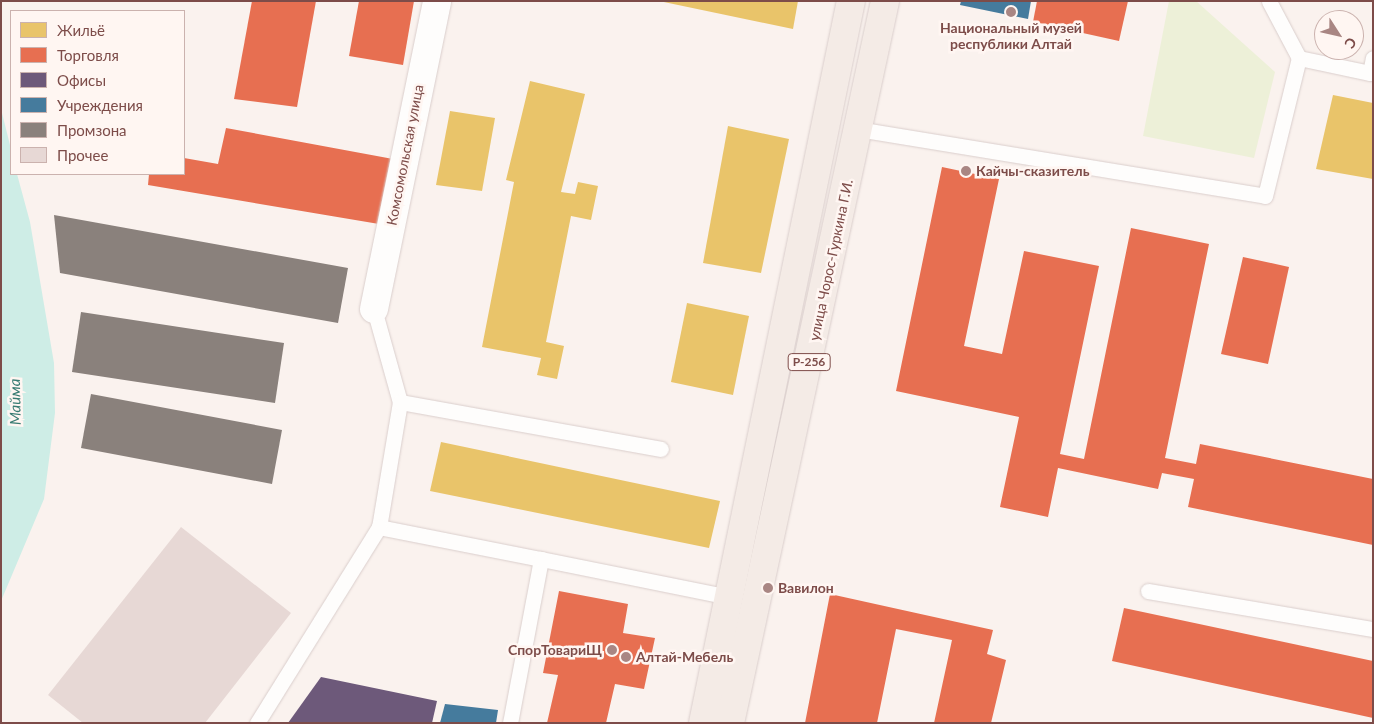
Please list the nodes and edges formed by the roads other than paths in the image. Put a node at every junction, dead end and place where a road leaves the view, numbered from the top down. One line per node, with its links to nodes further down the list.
1 (437, 1): 8 (street, Комсомольская улица)
2 (851, 1): 14 (main road, Р-256)
3 (885, 1): 7 (main road, улица Чорос-Гуркина Г.И. / Р-256)
4 (1269, 1): 5 (lane)
5 (1299, 58): 6 (lane); 7 (lane)
6 (1373, 58)
7 (858, 129): 19 (main road, улица Чорос-Гуркина Г.И. / Р-256)
8 (374, 309): 9 (lane)
9 (400, 402): 10 (lane); 11 (lane)
10 (660, 449)
11 (379, 527): 12 (lane); 16 (lane)
12 (541, 559): 14 (lane); 17 (lane)
13 (1148, 591): 15 (lane)
14 (730, 597): 18 (main road, Р-256)
15 (1373, 629)
16 (257, 723)
17 (510, 723)
18 (702, 723)
19 (730, 723)

